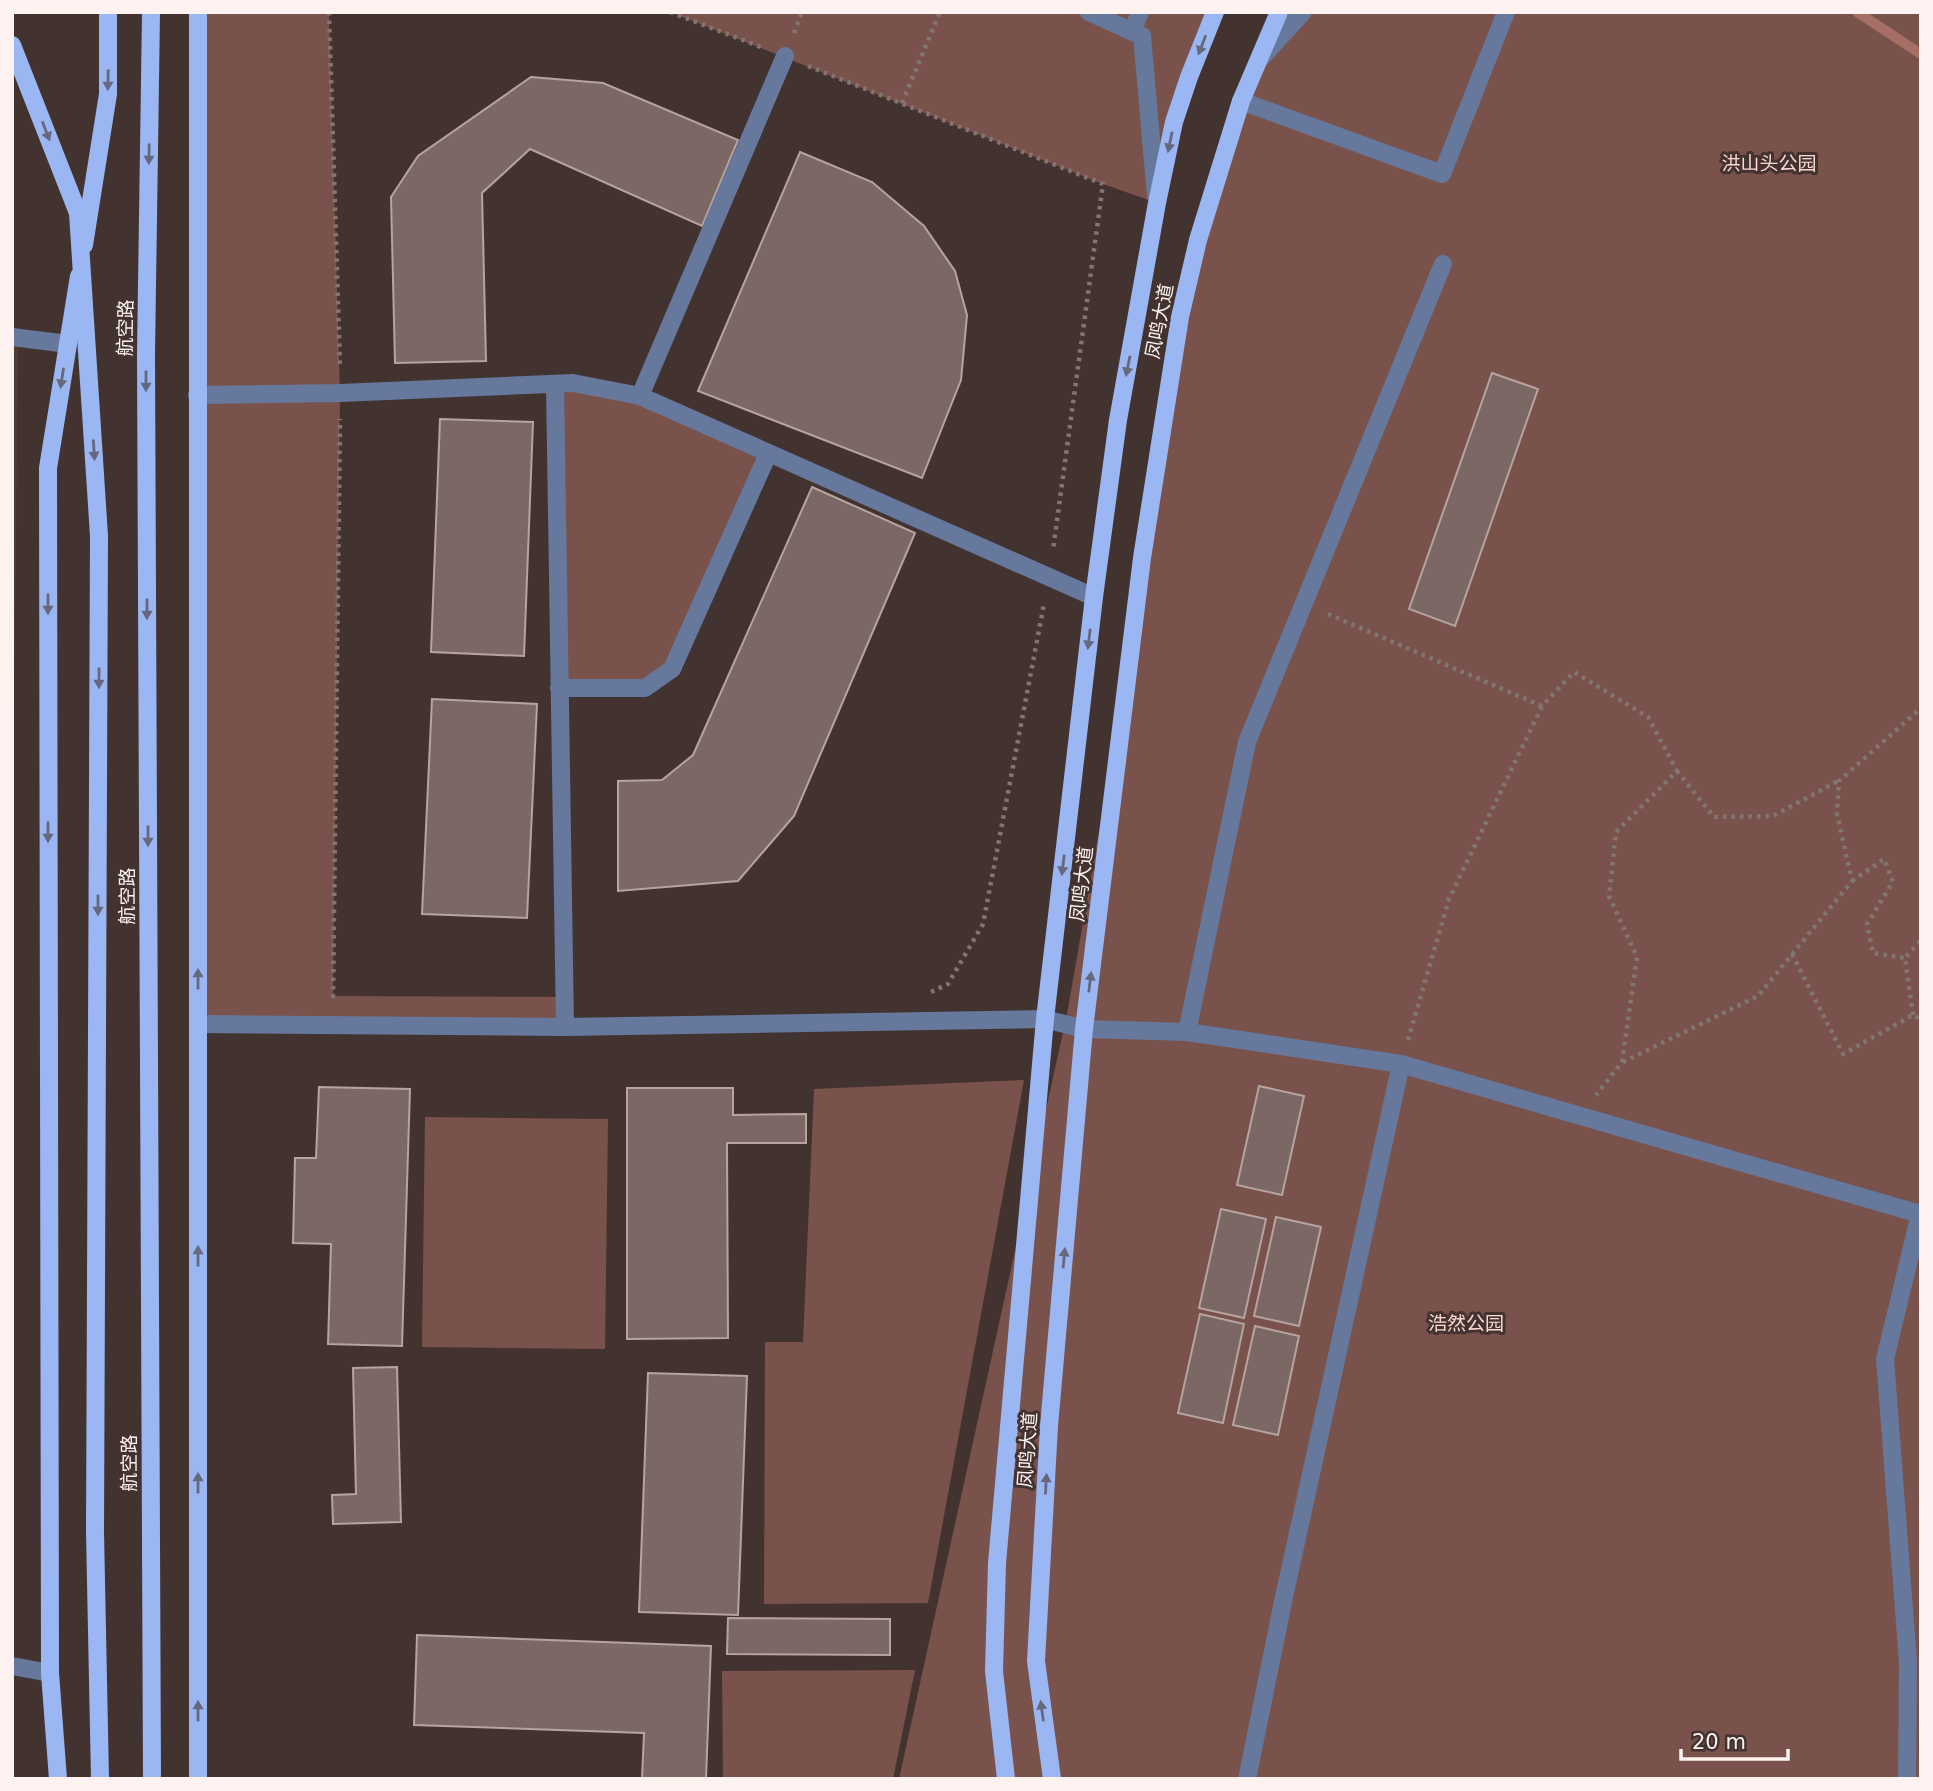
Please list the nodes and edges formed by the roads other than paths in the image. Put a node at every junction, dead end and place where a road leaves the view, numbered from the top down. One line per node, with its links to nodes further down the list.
1 (108, 12): 18 (main road, one-way to 18)
2 (151, 12): 37 (main road, 航空路, one-way to 37)
3 (198, 12): 20 (main road)
4 (1089, 12): 10 (street)
5 (1140, 12): 10 (street)
6 (1214, 12): 15 (main road, 凤鸣大道, one-way to 15)
7 (1279, 12): 13 (main road, 凤鸣大道)
8 (1303, 12): 13 (street)
9 (1506, 12): 14 (street)
10 (1132, 32): 15 (street)
11 (12, 45): 36 (main road, one-way to 36, bridge)
12 (785, 56): 21 (street)
13 (1258, 62): 14 (main road, 凤鸣大道)
14 (1241, 101): 28 (main road, 凤鸣大道, one-way to 14)
15 (1157, 202): 23 (main road, 凤鸣大道, one-way to 23)
16 (1443, 264): 29 (street)
17 (12, 337): 18 (street)
18 (68, 344): 34 (main road, one-way to 34)
19 (555, 384): 20 (street); 21 (street); 24 (street)
20 (197, 395): 26 (main road, one-way to 20)
21 (640, 396): 22 (street)
22 (768, 454): 23 (street); 24 (street)
23 (1094, 597): 25 (main road, 凤鸣大道, one-way to 25)
24 (559, 688): 27 (street)
25 (1045, 1019): 27 (street); 28 (street); 39 (main road, 凤鸣大道)
26 (198, 1024): 27 (street); 38 (main road, one-way to 26)
27 (565, 1027)
28 (1084, 1029): 29 (street); 40 (main road, 凤鸣大道, one-way to 28)
29 (1187, 1032): 30 (street)
30 (1401, 1064): 32 (street); 41 (street)
31 (1921, 1208): 32 (street)
32 (1920, 1214): 42 (street)
33 (12, 1666): 34 (street)
34 (50, 1672): 35 (main road)
35 (58, 1779)
36 (100, 1779)
37 (152, 1779)
38 (198, 1779)
39 (1006, 1779)
40 (1052, 1779)
41 (1247, 1779)
42 (1907, 1779)

